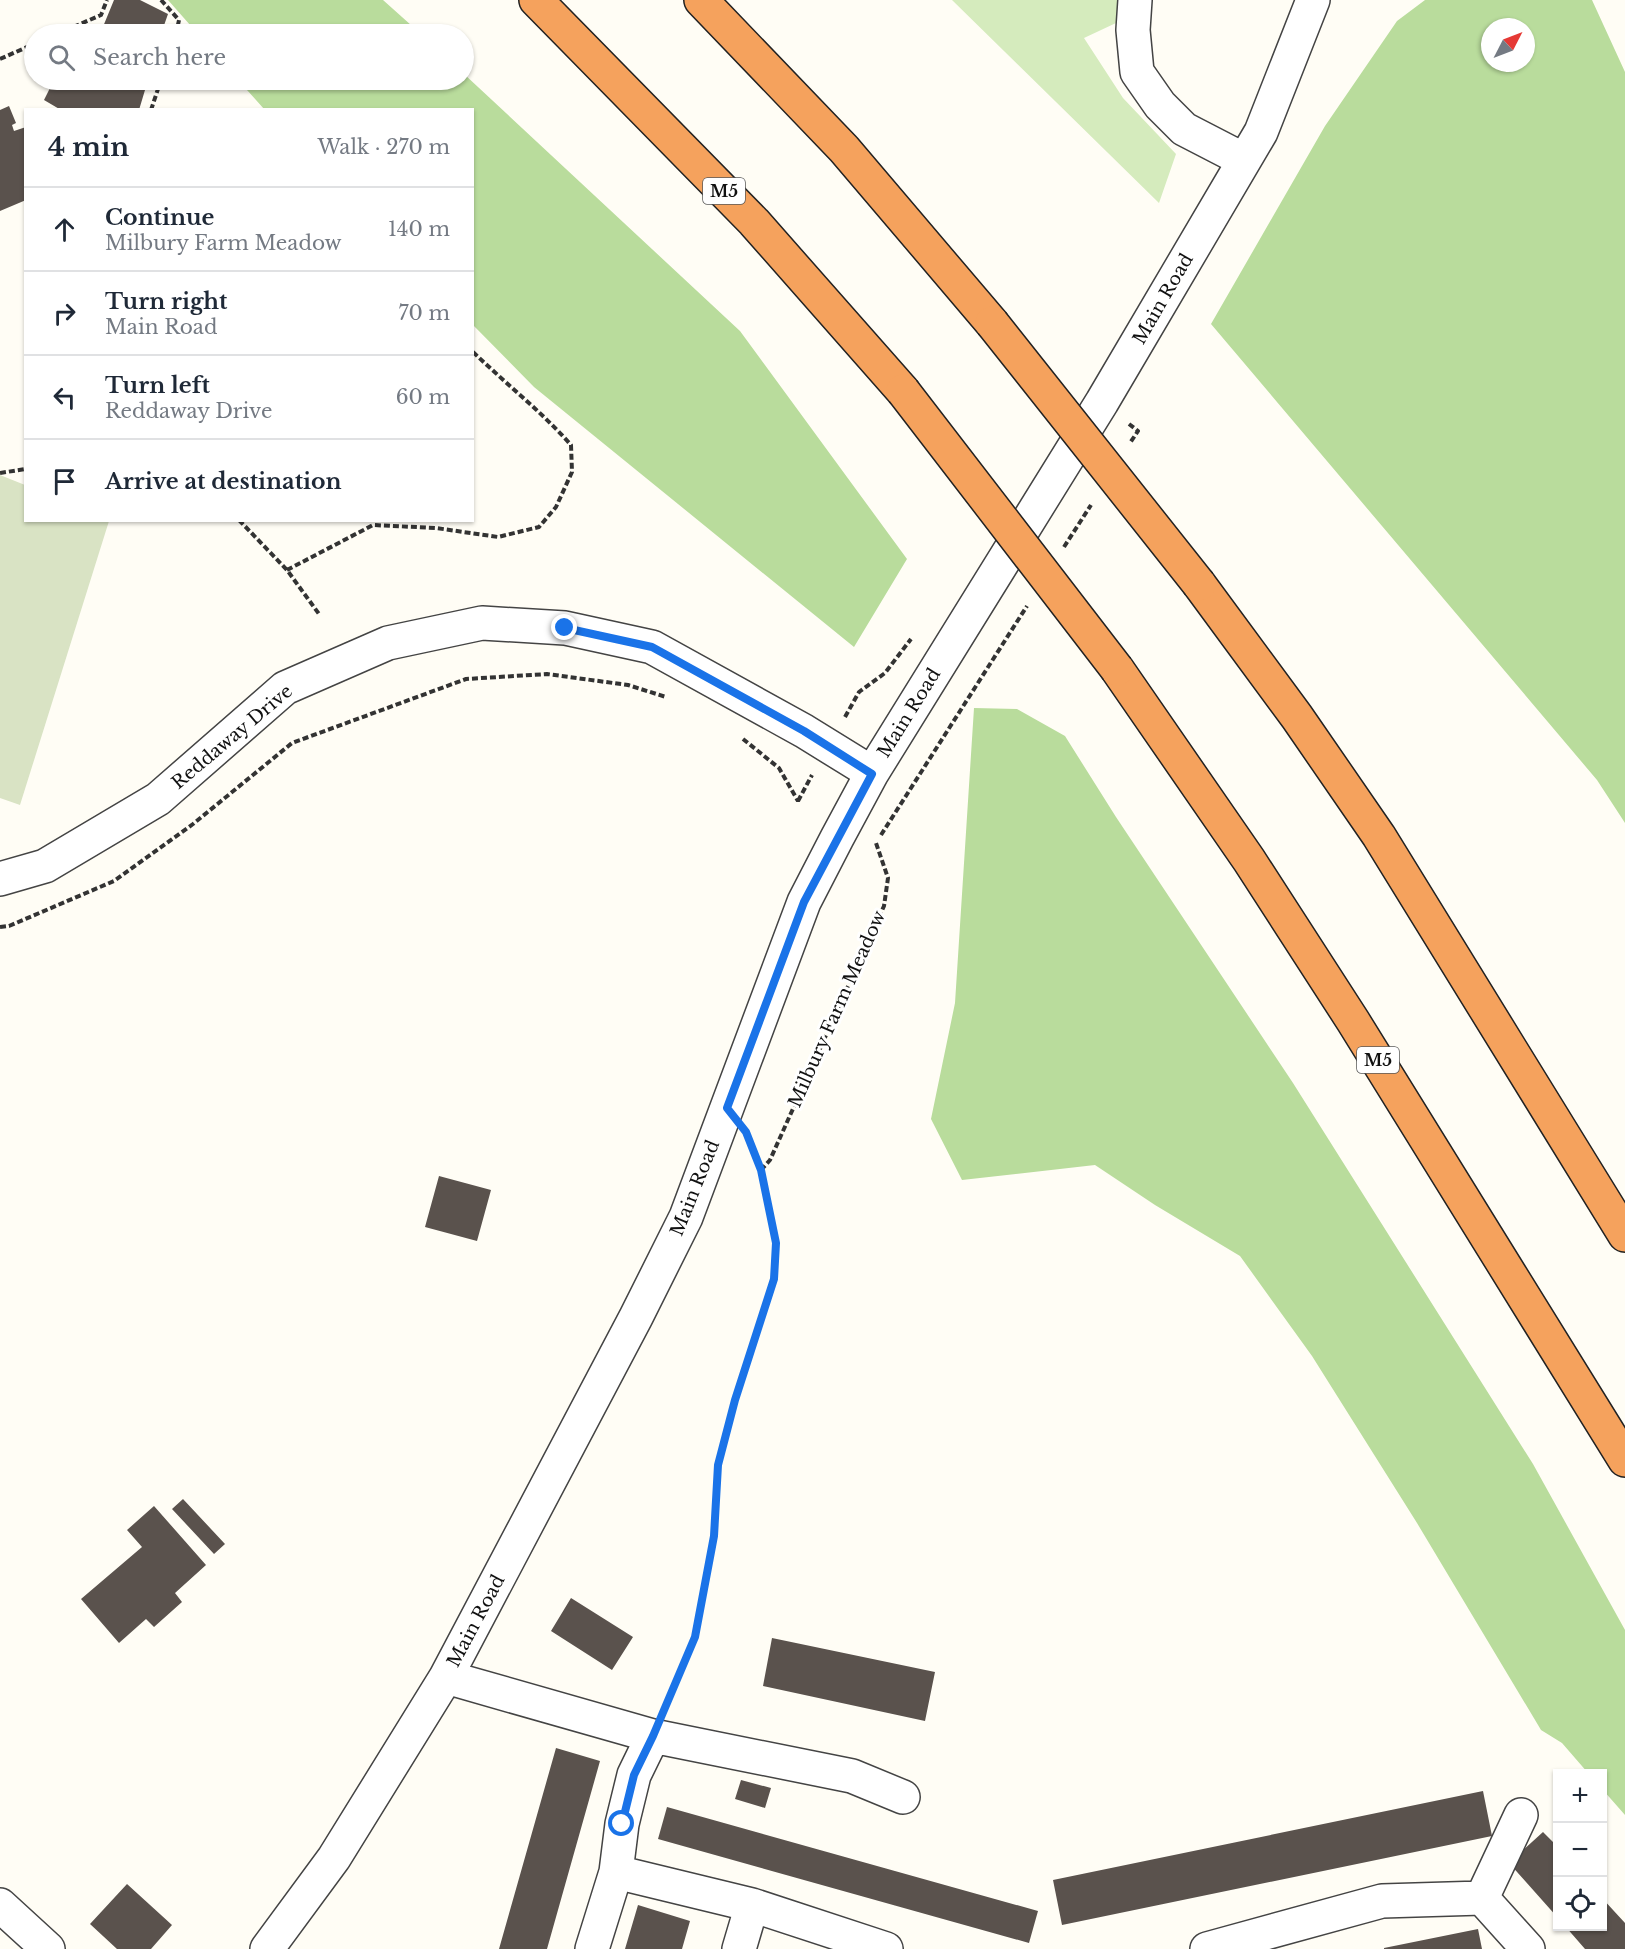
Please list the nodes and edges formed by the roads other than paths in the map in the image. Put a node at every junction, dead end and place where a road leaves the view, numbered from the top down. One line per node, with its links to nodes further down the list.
1 (536, 0): 9 (highway, M5, bridge)
2 (701, 0): 8 (highway, bridge)
3 (1135, 0): 5 (street)
4 (1313, 0): 5 (street, Main Road)
5 (1244, 160): 6 (street, Main Road)
6 (872, 774): 7 (street, Reddaway Drive); 10 (street, Main Road)
7 (0, 879)
8 (1625, 1235)
9 (1625, 1460)
10 (446, 1677): 11 (street); 19 (street, Main Road)
11 (653, 1736): 12 (street); 14 (street)
12 (903, 1797)
13 (1521, 1815): 15 (street)
14 (616, 1872): 17 (street); 20 (street)
15 (1482, 1898): 23 (street); 24 (street)
16 (0, 1905): 18 (street)
17 (752, 1905): 21 (street); 22 (street)
18 (48, 1949)
19 (267, 1949)
20 (592, 1949)
21 (739, 1949)
22 (886, 1949)
23 (1207, 1949)
24 (1528, 1949)

